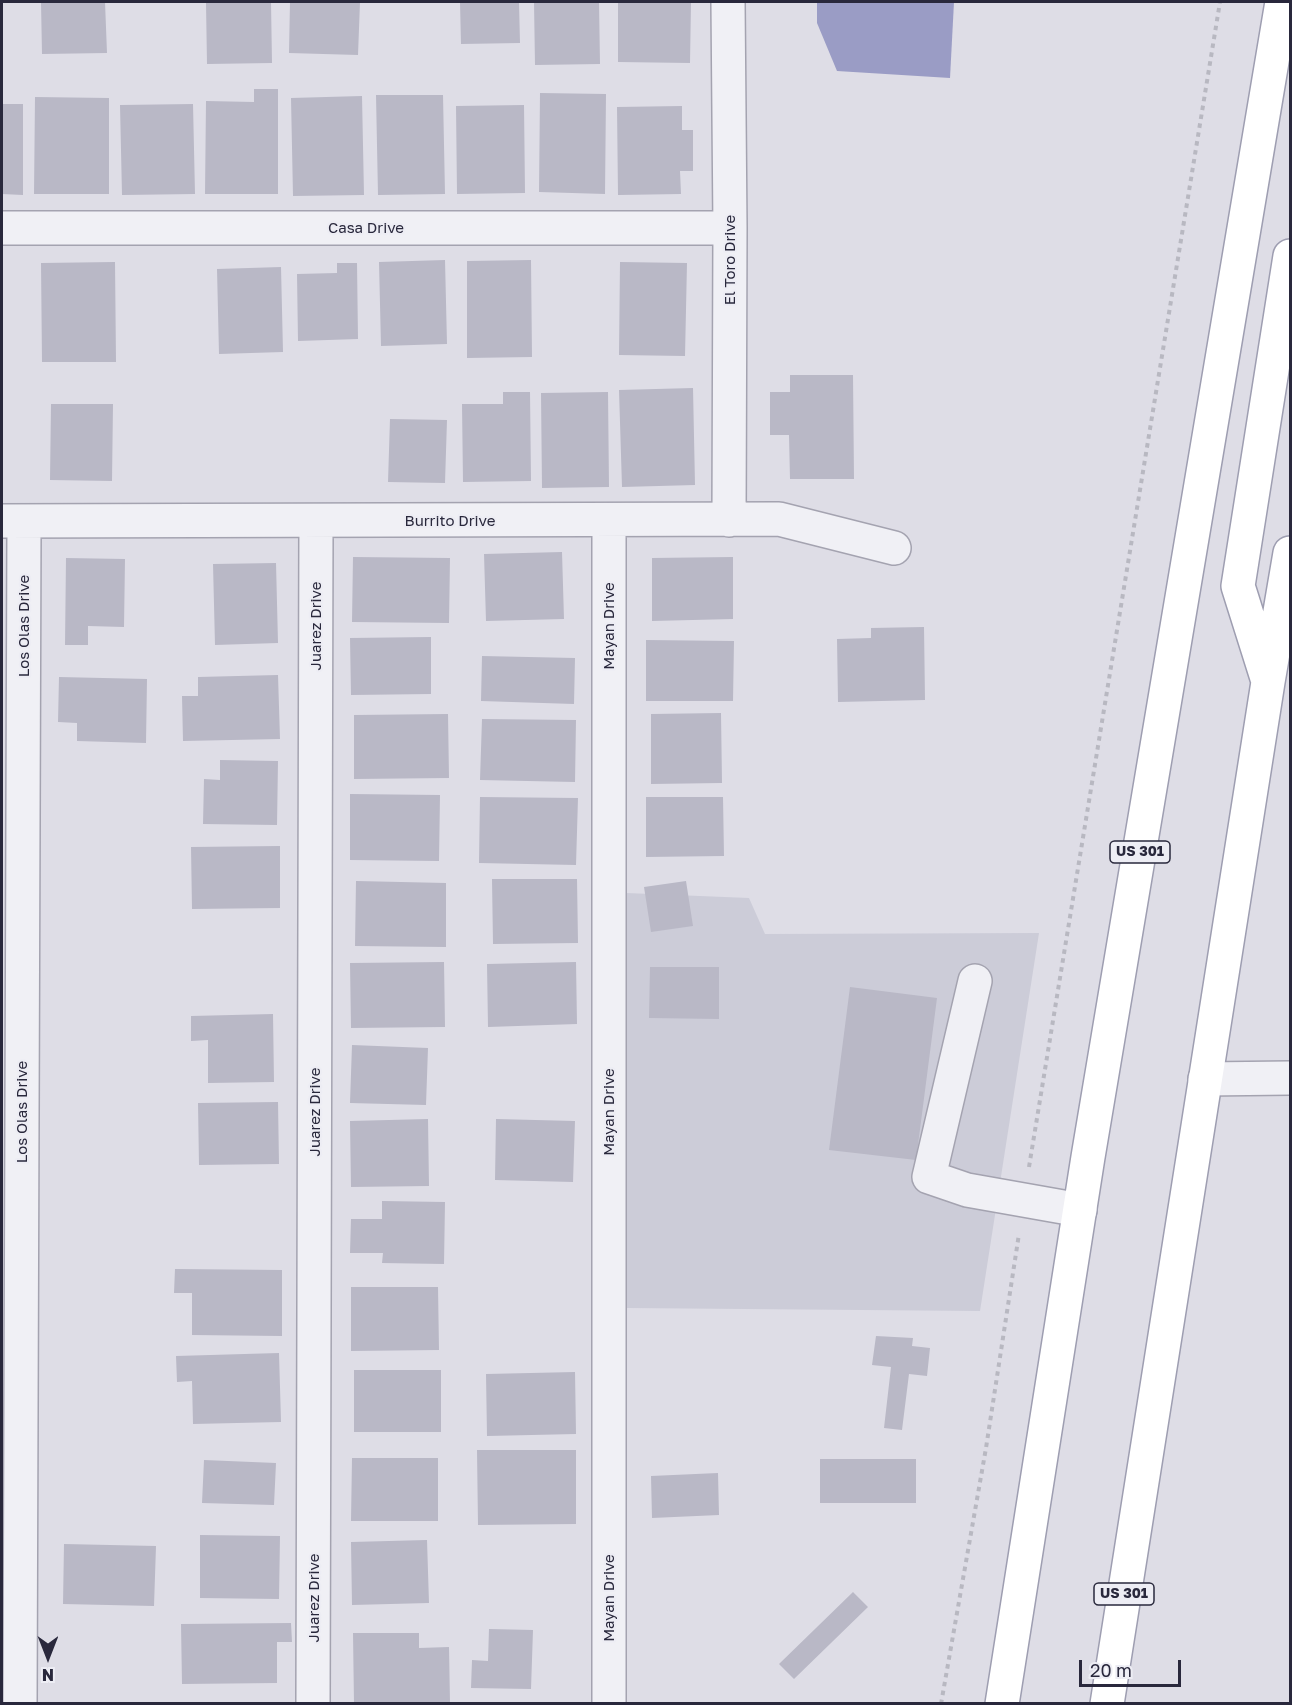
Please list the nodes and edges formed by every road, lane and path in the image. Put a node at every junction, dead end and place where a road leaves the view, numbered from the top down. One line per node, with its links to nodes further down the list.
1 (728, 2): 5 (street, El Toro Drive)
2 (1220, 2): 17 (path)
3 (1282, 2): 18 (main road, US 301)
4 (2, 228): 5 (street, Casa Drive)
5 (730, 228): 7 (street, El Toro Drive)
6 (1290, 256): 13 (main road)
7 (729, 519): 10 (street, Burrito Drive); 11 (street, Burrito Drive)
8 (13, 521): 9 (street, Burrito Drive); 20 (street, Los Olas Drive)
9 (316, 521): 10 (street, Burrito Drive); 21 (street, Juarez Drive)
10 (609, 521): 22 (street, Mayan Drive)
11 (894, 548)
12 (1290, 554): 13 (main road, US 301)
13 (1268, 682): 16 (main road, US 301)
14 (975, 981): 18 (street)
15 (1290, 1078): 16 (street)
16 (1205, 1080): 25 (main road, US 301)
17 (1030, 1164)
18 (1080, 1210): 24 (main road, US 301)
19 (1017, 1243): 23 (path)
20 (20, 1704)
21 (313, 1704)
22 (609, 1704)
23 (942, 1704)
24 (1002, 1704)
25 (1107, 1704)

